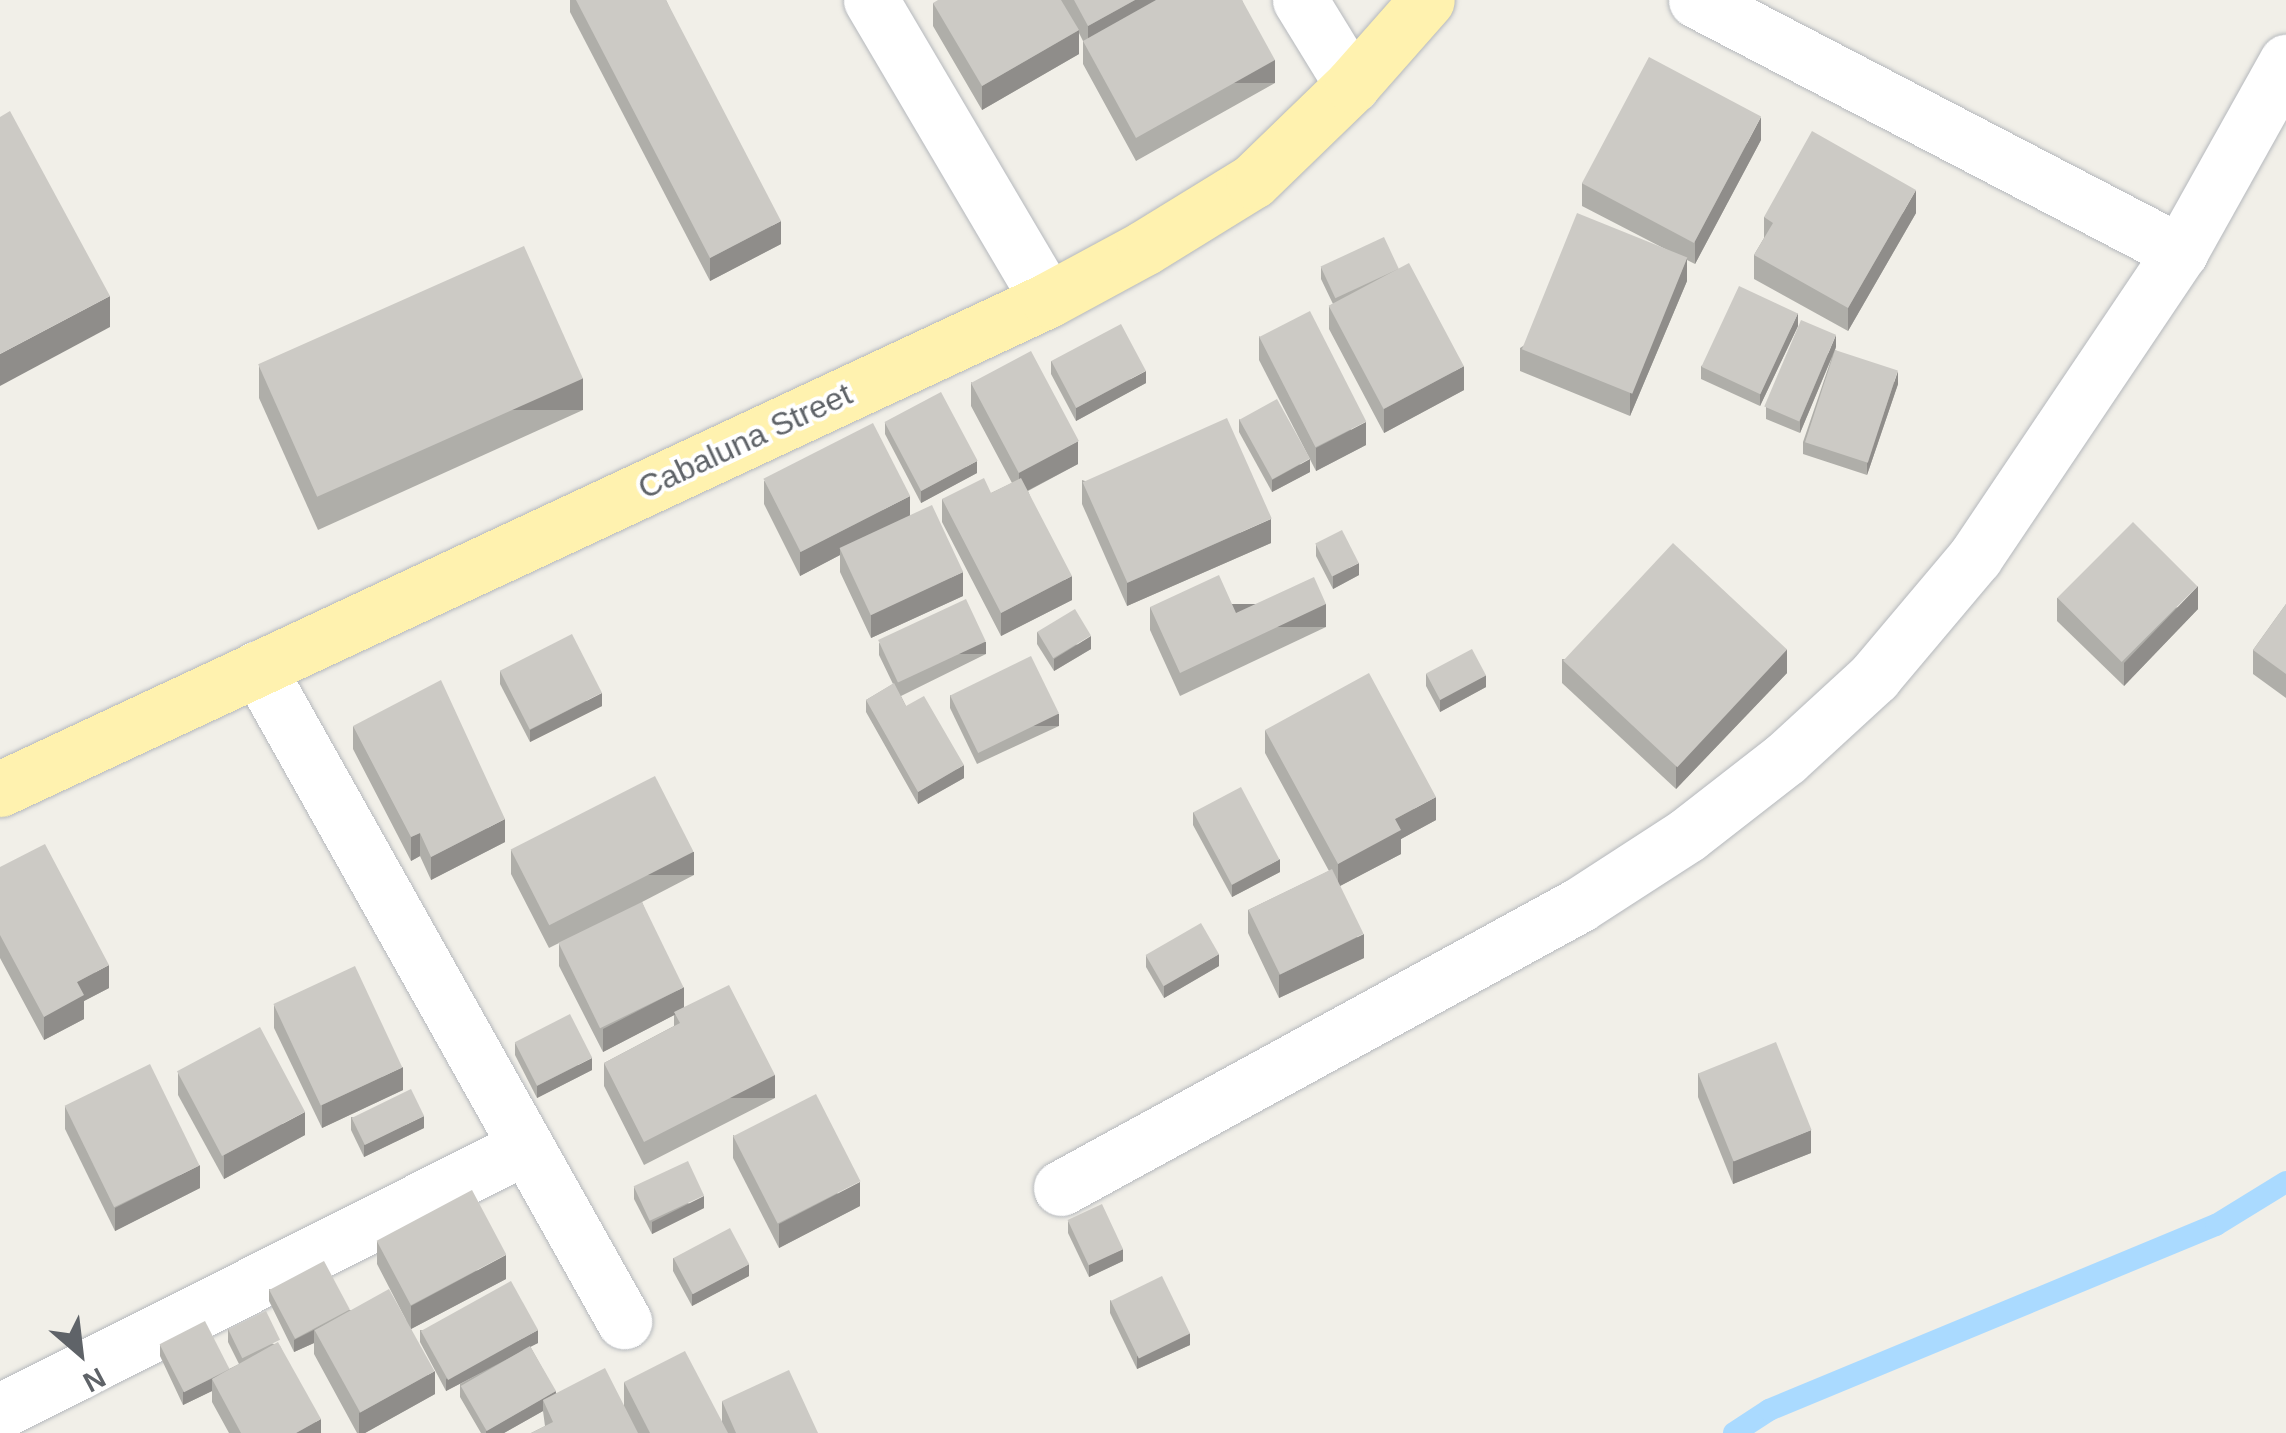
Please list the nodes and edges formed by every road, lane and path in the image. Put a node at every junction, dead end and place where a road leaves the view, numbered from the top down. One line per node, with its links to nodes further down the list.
1 (871, 0): 8 (street)
2 (1300, 0): 6 (street)
3 (1428, 0): 6 (main road, Cabaluna Street)
4 (1696, 0): 7 (street)
5 (2286, 62): 7 (street)
6 (1352, 85): 8 (main road, Cabaluna Street)
7 (2180, 252): 12 (street)
8 (1048, 300): 9 (main road, Cabaluna Street)
9 (258, 668): 10 (main road, Cabaluna Street); 11 (street)
10 (0, 789)
11 (523, 1148): 13 (street); 14 (street)
12 (1061, 1188)
13 (624, 1321)
14 (0, 1410)

